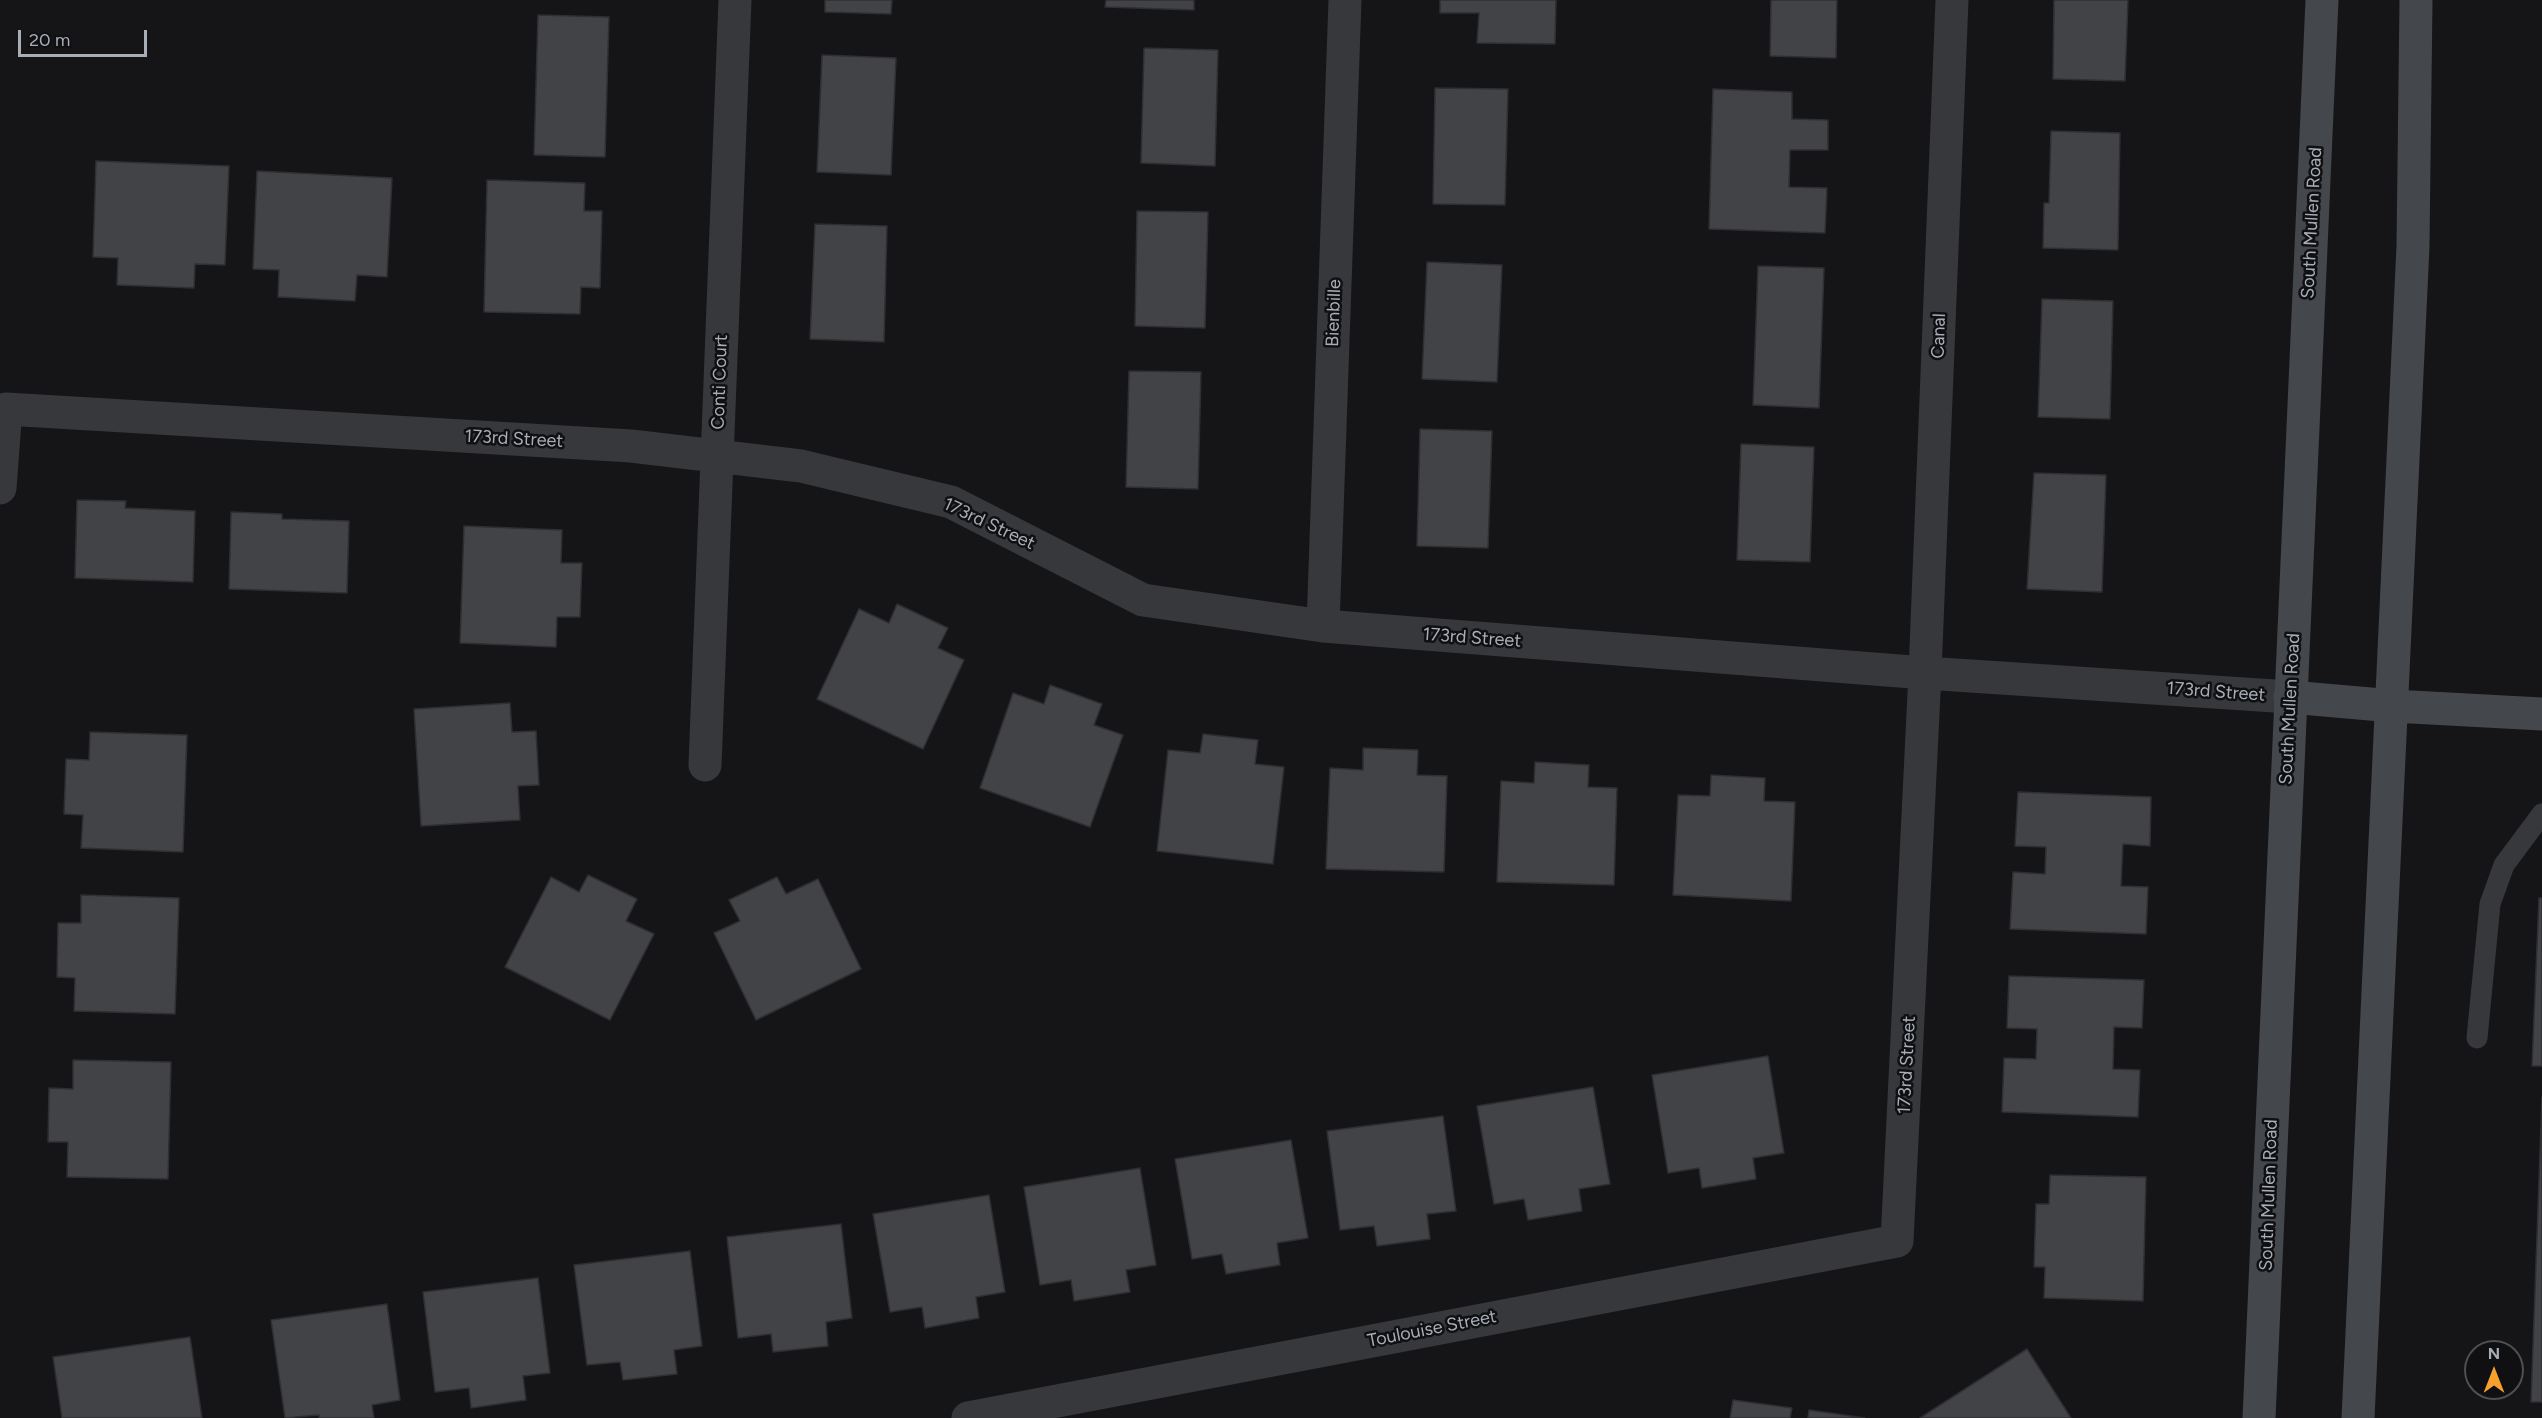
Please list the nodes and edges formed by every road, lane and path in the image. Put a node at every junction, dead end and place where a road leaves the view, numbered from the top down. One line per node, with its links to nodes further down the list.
1 (735, 0): 6 (street, Conti Court)
2 (1345, 0): 8 (street, Bienbille)
3 (1952, 0): 9 (street, Canal)
4 (2322, 0): 10 (street, South Mullen Road)
5 (2416, 0): 11 (street)
6 (718, 456): 7 (street, 173rd Street); 8 (street, 173rd Street); 13 (street, Conti Court)
7 (0, 488)
8 (1323, 626): 9 (street, 173rd Street)
9 (1925, 673): 10 (street, 173rd Street); 16 (street, 173rd Street)
10 (2290, 697): 11 (street, 173rd Street); 18 (street, South Mullen Road)
11 (2393, 706): 12 (street, 173rd Street); 19 (street)
12 (2542, 714)
13 (705, 765)
14 (2542, 813): 15 (lane)
15 (2477, 1038)
16 (1897, 1241): 17 (street, Toulouise Street)
17 (968, 1418)
18 (2259, 1418)
19 (2358, 1418)

